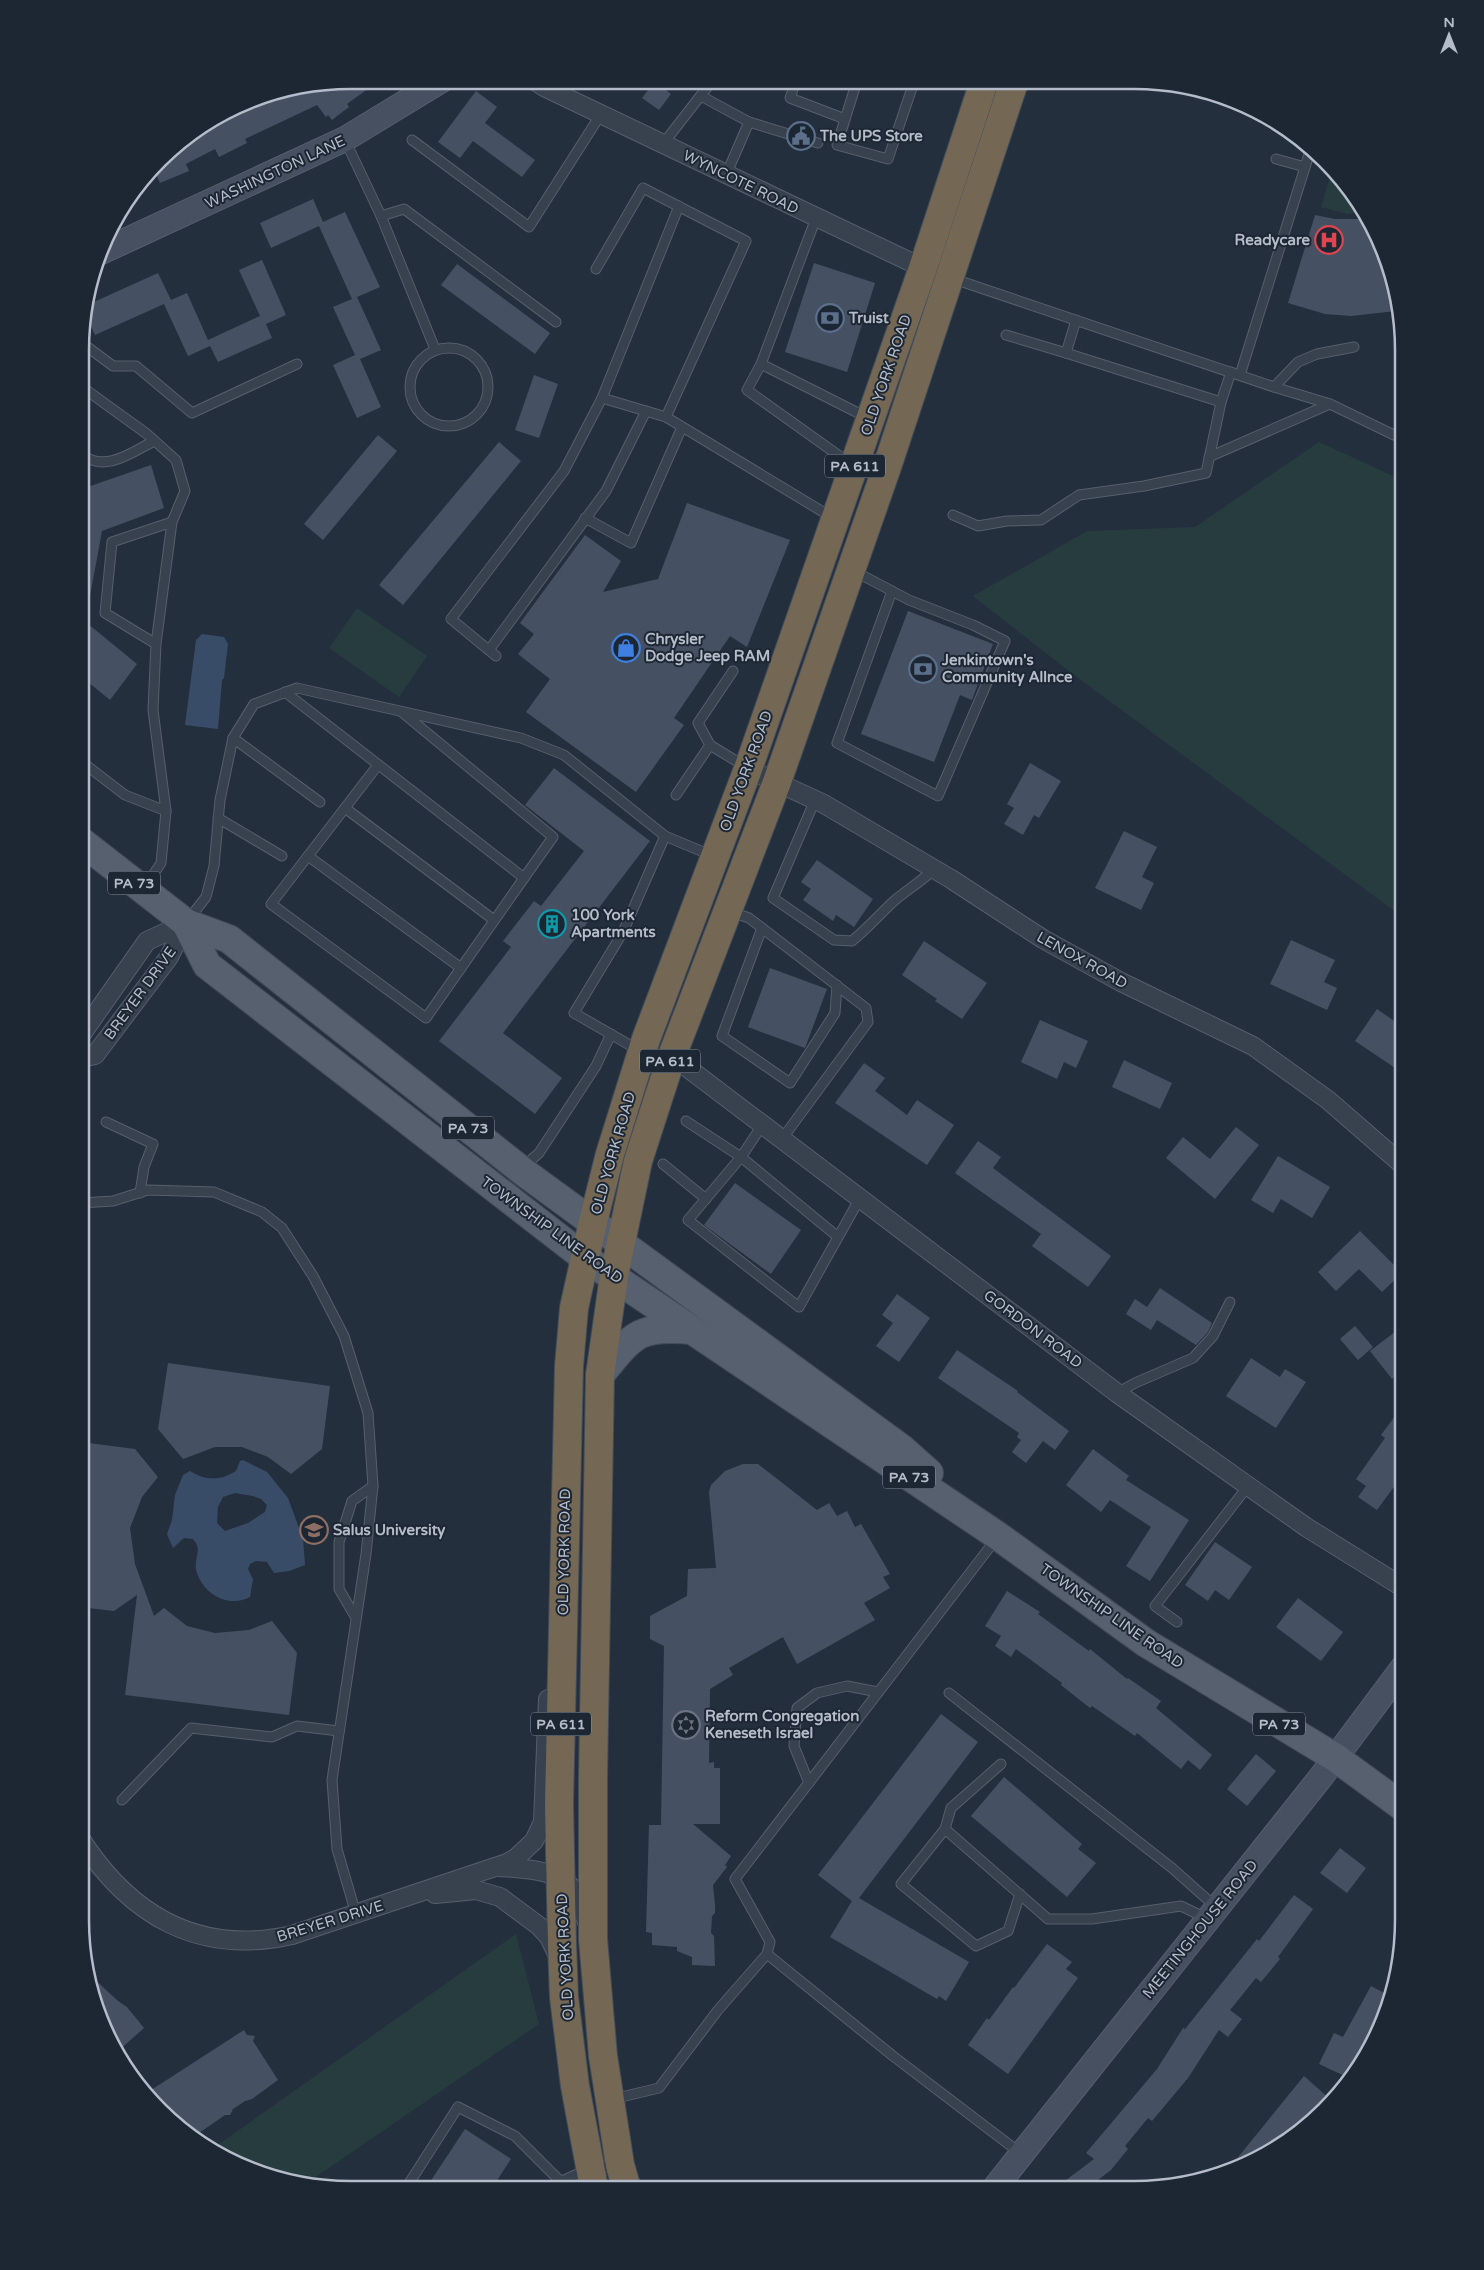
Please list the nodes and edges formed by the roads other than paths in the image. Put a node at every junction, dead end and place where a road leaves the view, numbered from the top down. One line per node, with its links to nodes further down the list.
1 (427, 89): 13 (street, WASHINGTON LANE)
2 (548, 89): 10 (street, WYNCOTE ROAD)
3 (706, 89): 9 (lane)
4 (793, 89): 11 (lane)
5 (855, 89): 11 (lane)
6 (912, 89): 11 (lane)
7 (982, 89): 25 (highway, OLD YORK ROAD / PA 611)
8 (1012, 89): 27 (highway, OLD YORK ROAD / PA 611)
9 (701, 96): 12 (lane); 16 (lane)
10 (601, 114): 14 (lane); 16 (street, WYNCOTE ROAD)
11 (844, 119)
12 (749, 122): 15 (lane); 20 (lane)
13 (345, 140): 22 (lane); 24 (street, WASHINGTON LANE)
14 (412, 140)
15 (818, 143)
16 (663, 144): 20 (street, WYNCOTE ROAD)
17 (1308, 156): 19 (lane)
18 (1276, 159): 19 (lane)
19 (1305, 167): 37 (lane)
20 (726, 175): 23 (street, WYNCOTE ROAD)
21 (679, 206): 26 (lane); 40 (lane); 44 (lane)
22 (381, 216): 29 (lane); 33 (lane)
23 (816, 218): 25 (street, WYNCOTE ROAD); 36 (lane)
24 (110, 248)
25 (923, 268): 27 (street, WYNCOTE ROAD); 45 (highway, OLD YORK ROAD / PA 611)
26 (596, 269)
27 (950, 277): 28 (lane); 56 (highway, OLD YORK ROAD / PA 611)
28 (1076, 320): 34 (lane); 37 (lane)
29 (556, 322)
30 (1006, 335): 34 (lane)
31 (1354, 347): 38 (lane)
32 (89, 348): 35 (lane)
33 (435, 349): 33 (lane)
34 (1066, 353): 41 (lane)
35 (298, 364)
36 (761, 364): 45 (lane); 51 (lane)
37 (1235, 374): 38 (lane); 41 (lane)
38 (1274, 387): 42 (lane)
39 (89, 393): 48 (lane)
40 (602, 398): 43 (lane); 60 (lane)
41 (1221, 402): 49 (lane)
42 (1330, 404): 47 (lane); 49 (lane)
43 (646, 411): 44 (lane); 53 (lane)
44 (666, 417): 46 (lane)
45 (871, 419): 51 (highway, OLD YORK ROAD / PA 611)
46 (682, 427): 53 (lane); 54 (lane)
47 (1394, 435)
48 (154, 441): 50 (lane); 55 (lane)
49 (1209, 458): 52 (lane)
50 (89, 459)
51 (854, 467): 54 (highway, OLD YORK ROAD / PA 611)
52 (954, 515)
53 (585, 518): 60 (lane)
54 (835, 520): 56 (highway); 69 (highway, OLD YORK ROAD / PA 611)
55 (172, 522): 59 (lane); 59 (lane)
56 (864, 534): 57 (highway, OLD YORK ROAD / PA 611)
57 (851, 570): 58 (lane); 70 (highway, OLD YORK ROAD / PA 611)
58 (892, 591): 58 (lane)
59 (156, 644): 75 (lane)
60 (489, 650): 61 (lane)
61 (496, 656)
62 (733, 671): 66 (lane)
63 (285, 692): 64 (lane); 65 (lane); 67 (lane)
64 (401, 711): 77 (lane); 83 (lane)
65 (233, 738): 73 (lane); 76 (lane)
66 (710, 745): 69 (lane); 71 (lane)
67 (378, 765): 74 (lane); 83 (lane)
68 (89, 767): 75 (lane)
69 (748, 768): 70 (street, LENOX ROAD); 81 (highway, OLD YORK ROAD / PA 611)
70 (777, 782): 72 (street, LENOX ROAD); 85 (highway, OLD YORK ROAD / PA 611)
71 (676, 795)
72 (815, 800): 82 (street, LENOX ROAD); 82 (lane)
73 (320, 802)
74 (345, 808): 80 (lane); 86 (lane)
75 (166, 811): 84 (lane)
76 (218, 818): 79 (lane); 87 (lane)
77 (665, 836): 81 (lane); 92 (lane)
78 (89, 848): 84 (main road, TOWNSHIP LINE ROAD / PA 73)
79 (282, 856)
80 (308, 856): 89 (lane); 89 (lane)
81 (715, 857): 93 (highway, OLD YORK ROAD / PA 611)
82 (934, 870): 101 (street, LENOX ROAD)
83 (524, 878): 86 (lane)
84 (143, 890): 87 (main road, TOWNSHIP LINE ROAD / PA 73)
85 (728, 911): 88 (lane); 95 (highway, OLD YORK ROAD / PA 611)
86 (494, 920): 89 (lane)
87 (186, 923): 91 (street, BREYER DRIVE); 94 (street, BREYER DRIVE); 103 (main road, TOWNSHIP LINE ROAD / PA 73); 111 (main road, TOWNSHIP LINE ROAD / PA 73)
88 (762, 928): 90 (lane); 90 (lane)
89 (461, 968)
90 (837, 985): 99 (lane)
91 (89, 1024)
92 (611, 1034): 93 (lane); 103 (lane)
93 (642, 1052): 108 (highway, OLD YORK ROAD / PA 611)
94 (89, 1056)
95 (672, 1056): 98 (street, GORDON ROAD); 110 (highway, OLD YORK ROAD / PA 611)
96 (686, 1120): 100 (lane)
97 (106, 1122): 104 (lane)
98 (763, 1124): 99 (street, GORDON ROAD); 100 (lane)
99 (782, 1139): 105 (street, GORDON ROAD)
100 (741, 1157): 106 (lane); 109 (lane)
101 (1395, 1158)
102 (663, 1164): 106 (lane)
103 (521, 1169): 108 (main road, TOWNSHIP LINE ROAD / PA 73)
104 (140, 1193): 107 (lane); 117 (lane)
105 (860, 1198): 109 (lane); 116 (street, GORDON ROAD)
106 (706, 1199): 109 (lane)
107 (89, 1202)
108 (593, 1222): 110 (main road, TOWNSHIP LINE ROAD / PA 73); 111 (highway, OLD YORK ROAD / PA 611)
109 (838, 1237)
110 (622, 1245): 112 (highway, OLD YORK ROAD / PA 611); 119 (main road, TOWNSHIP LINE ROAD / PA 73)
111 (585, 1258): 112 (main road, TOWNSHIP LINE ROAD / PA 73); 121 (highway, OLD YORK ROAD / PA 611)
112 (614, 1276): 114 (main road, TOWNSHIP LINE ROAD / PA 73); 115 (highway, OLD YORK ROAD / PA 611)
113 (1230, 1302): 116 (lane)
114 (692, 1330): 115 (main road); 119 (main road, TOWNSHIP LINE ROAD / PA 73)
115 (600, 1375): 141 (highway, OLD YORK ROAD / PA 611)
116 (1117, 1393): 118 (street, GORDON ROAD)
117 (373, 1486): 122 (lane); 122 (lane)
118 (1248, 1486): 120 (street, GORDON ROAD); 123 (lane)
119 (998, 1536): 125 (lane); 128 (main road, TOWNSHIP LINE ROAD / PA 73)
120 (1395, 1582)
121 (564, 1588): 135 (street, BREYER DRIVE); 136 (highway, OLD YORK ROAD / PA 611)
122 (356, 1618): 127 (lane)
123 (1177, 1622)
124 (1395, 1678): 128 (street, MEETINGHOUSE ROAD)
125 (878, 1692): 130 (lane); 130 (lane)
126 (949, 1693): 140 (lane)
127 (338, 1731): 131 (lane); 139 (lane)
128 (1336, 1758): 132 (main road, TOWNSHIP LINE ROAD / PA 73); 140 (street, MEETINGHOUSE ROAD)
129 (1001, 1764): 133 (lane)
130 (808, 1783): 142 (lane)
131 (122, 1800)
132 (1395, 1801)
133 (945, 1829): 137 (lane); 137 (lane)
134 (89, 1850): 139 (street, BREYER DRIVE)
135 (496, 1866): 136 (street, BREYER DRIVE); 138 (street, BREYER DRIVE)
136 (562, 1881): 141 (street, BREYER DRIVE); 143 (highway, OLD YORK ROAD / PA 611)
137 (1020, 1894): 140 (lane)
138 (407, 1896): 139 (street, BREYER DRIVE); 143 (street, BREYER DRIVE)
139 (356, 1914)
140 (1212, 1914): 145 (street, MEETINGHOUSE ROAD)
141 (593, 1939): 144 (highway, OLD YORK ROAD / PA 611)
142 (767, 1954): 144 (lane); 145 (lane)
143 (563, 1968): 147 (highway, OLD YORK ROAD / PA 611)
144 (610, 2100): 146 (highway, OLD YORK ROAD / PA 611)
145 (1021, 2154): 151 (street, MEETINGHOUSE ROAD)
146 (623, 2177): 147 (lane)
147 (592, 2178): 150 (lane)
148 (410, 2181): 149 (lane)
149 (560, 2181)
150 (569, 2181)
151 (1000, 2181)

